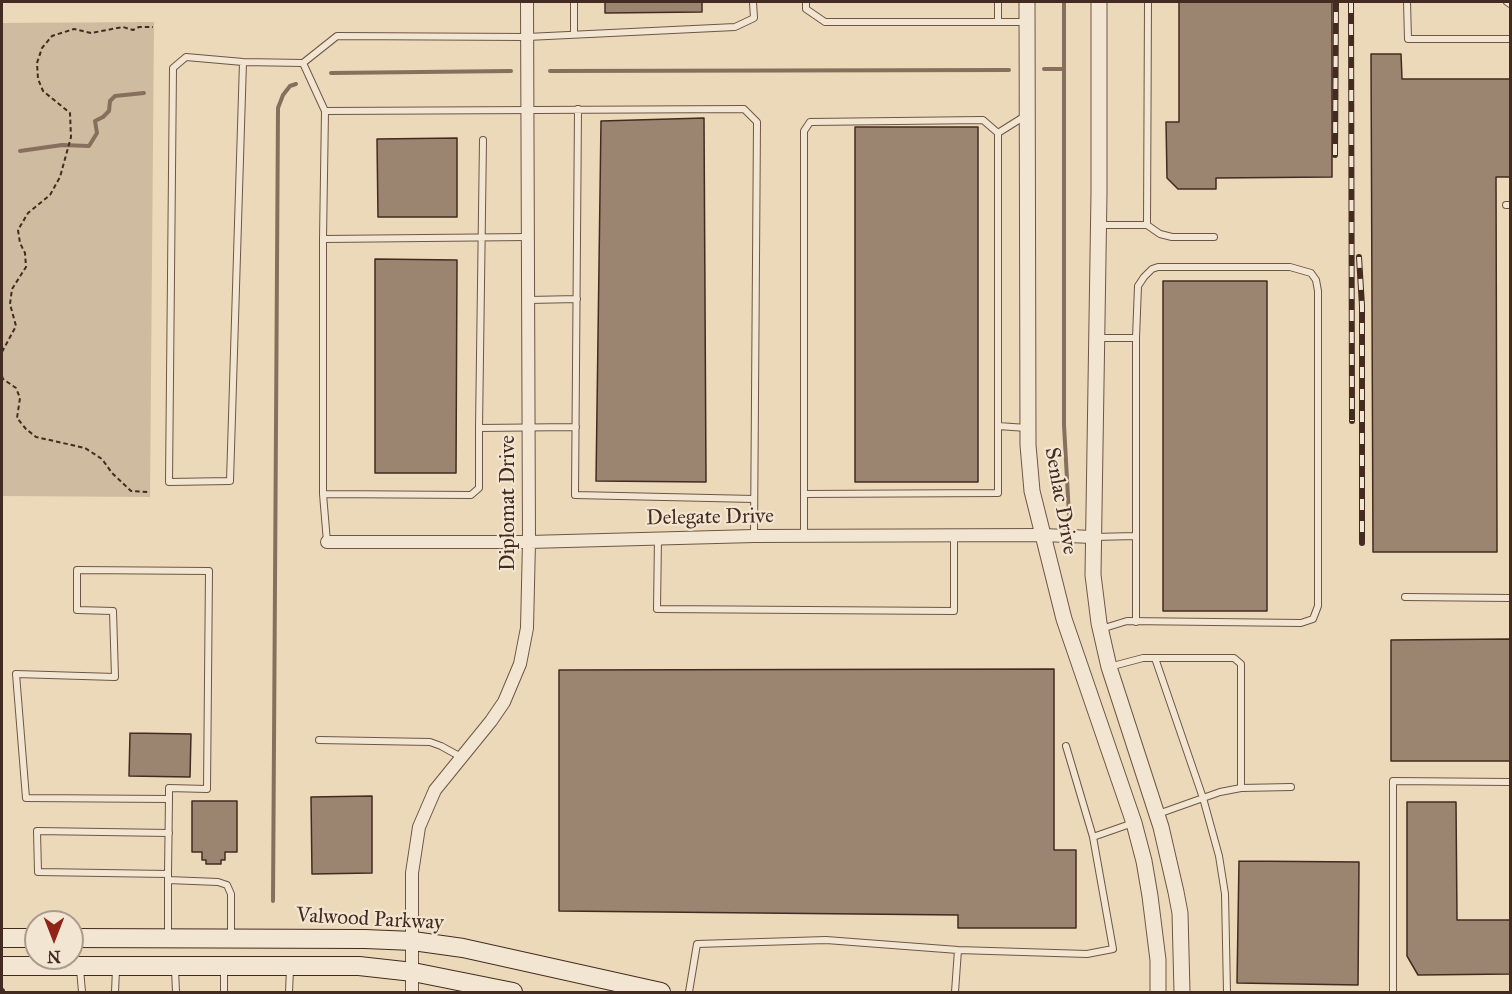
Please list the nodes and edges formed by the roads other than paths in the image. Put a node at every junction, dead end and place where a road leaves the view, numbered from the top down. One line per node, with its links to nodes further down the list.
1 (527, 2): 13 (street, Diplomat Drive)
2 (574, 2): 12 (lane)
3 (753, 2): 12 (lane)
4 (806, 2): 10 (lane)
5 (998, 2): 10 (lane)
6 (1027, 2): 11 (street, Senlac Drive)
7 (1099, 2): 23 (street, Senlac Drive)
8 (1148, 2): 24 (lane)
9 (1407, 2): 14 (lane)
10 (998, 22): 11 (lane)
11 (1027, 22): 20 (street, Senlac Drive)
12 (574, 34): 13 (lane)
13 (527, 37): 16 (lane); 18 (street, Diplomat Drive)
14 (1510, 39)
15 (243, 62): 15 (lane); 16 (lane)
16 (303, 63): 19 (lane)
17 (578, 109): 18 (lane); 29 (lane); 40 (lane)
18 (528, 110): 19 (lane); 25 (street, Diplomat Drive)
19 (324, 111): 28 (lane)
20 (1027, 115): 21 (lane); 37 (street, Senlac Drive)
21 (998, 133): 33 (lane); 39 (lane)
22 (483, 140): 27 (lane)
23 (1099, 225): 24 (lane); 31 (street, Senlac Drive)
24 (1147, 225): 26 (lane)
25 (528, 237): 27 (lane); 30 (street, Diplomat Drive)
26 (1214, 237)
27 (482, 238): 28 (lane); 36 (lane)
28 (323, 239): 38 (lane)
29 (577, 299): 30 (lane); 35 (lane)
30 (529, 300): 34 (street, Diplomat Drive)
31 (1097, 338): 32 (lane); 46 (street, Senlac Drive)
32 (1136, 338): 45 (lane); 52 (lane)
33 (998, 426): 37 (lane); 39 (lane)
34 (528, 427): 35 (lane); 36 (lane); 49 (street, Diplomat Drive)
35 (576, 427): 40 (lane)
36 (479, 428): 38 (lane)
37 (1028, 428): 41 (street, Senlac Drive)
38 (323, 494): 48 (lane)
39 (804, 494): 43 (lane)
40 (754, 499): 42 (lane)
41 (1042, 535): 44 (street, Delegate Drive); 46 (street, Delegate Drive); 65 (street, Senlac Drive)
42 (754, 536): 43 (street, Delegate Drive); 47 (street, Delegate Drive)
43 (804, 536): 44 (street, Delegate Drive)
44 (954, 536): 47 (lane)
45 (1136, 536): 46 (lane); 52 (lane)
46 (1093, 537): 53 (street, Senlac Drive)
47 (658, 538): 49 (street, Delegate Drive)
48 (327, 542): 49 (street, Delegate Drive)
49 (530, 542): 58 (street, Diplomat Drive)
50 (1405, 597): 51 (lane)
51 (1510, 598)
52 (1136, 622): 53 (lane)
53 (1101, 629): 55 (street, Senlac Drive)
54 (1155, 658): 55 (lane); 61 (lane); 62 (lane)
55 (1109, 667): 64 (street, Senlac Drive)
56 (318, 740): 58 (lane)
57 (1066, 746): 67 (lane)
58 (461, 757): 74 (street, Diplomat Drive)
59 (1510, 782): 98 (lane)
60 (1291, 787): 61 (lane)
61 (1241, 788): 62 (lane)
62 (1203, 798): 64 (lane); 97 (lane)
63 (169, 799): 63 (lane); 66 (lane)
64 (1157, 814): 65 (street); 96 (street, Senlac Drive)
65 (1134, 823): 67 (lane); 95 (street, Senlac Drive)
66 (169, 833): 68 (lane); 68 (lane)
67 (1093, 837): 75 (lane)
68 (168, 877): 72 (lane); 73 (lane)
69 (2, 938): 70 (main road)
70 (24, 938)
71 (84, 938): 72 (main road, Valwood Parkway)
72 (168, 939): 73 (main road, Valwood Parkway)
73 (231, 939): 74 (main road, Valwood Parkway); 80 (main road)
74 (413, 941): 84 (street, Diplomat Drive); 92 (main road, Valwood Parkway)
75 (958, 950): 93 (lane); 94 (lane)
76 (84, 964): 78 (main road)
77 (24, 965): 82 (main road)
78 (117, 965): 79 (main road); 86 (lane)
79 (175, 965): 80 (main road); 87 (lane)
80 (228, 965): 81 (main road); 88 (lane)
81 (290, 965): 84 (main road); 89 (lane)
82 (2, 966)
83 (80, 970): 85 (lane)
84 (412, 972): 90 (street, Diplomat Drive); 91 (main road)
85 (81, 992)
86 (115, 993)
87 (176, 993)
88 (224, 993)
89 (290, 993)
90 (412, 993)
91 (513, 993)
92 (661, 993)
93 (688, 993)
94 (955, 993)
95 (1158, 993)
96 (1182, 993)
97 (1227, 993)
98 (1393, 993)

